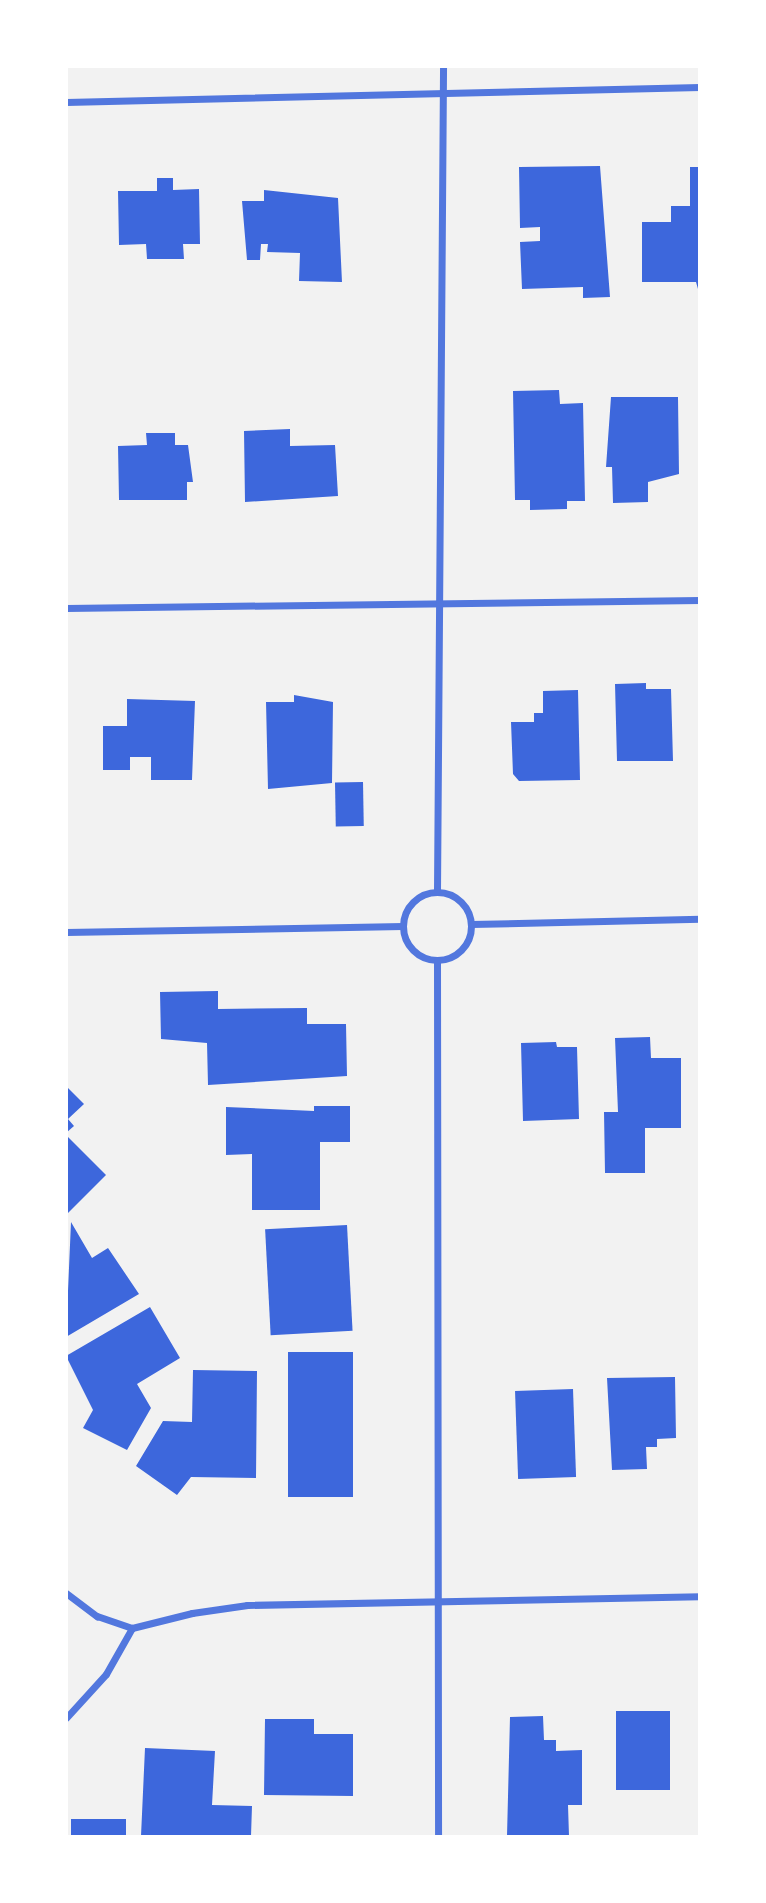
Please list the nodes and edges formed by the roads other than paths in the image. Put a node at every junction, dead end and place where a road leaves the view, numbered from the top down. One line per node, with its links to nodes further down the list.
1 (443, 66): 3 (street)
2 (699, 87): 3 (street)
3 (443, 92): 4 (street); 6 (street)
4 (66, 102)
5 (699, 600): 6 (street)
6 (438, 604): 7 (street); 8 (street)
7 (66, 608)
8 (438, 891): 10 (street); 11 (street)
9 (699, 919): 10 (street)
10 (471, 924): 13 (street)
11 (403, 926): 12 (street); 13 (street)
12 (66, 932)
13 (437, 960): 16 (street)
14 (66, 1593): 17 (street)
15 (699, 1595): 16 (street)
16 (440, 1600): 17 (street); 19 (street)
17 (132, 1628): 18 (street)
18 (66, 1718)
19 (438, 1836)

